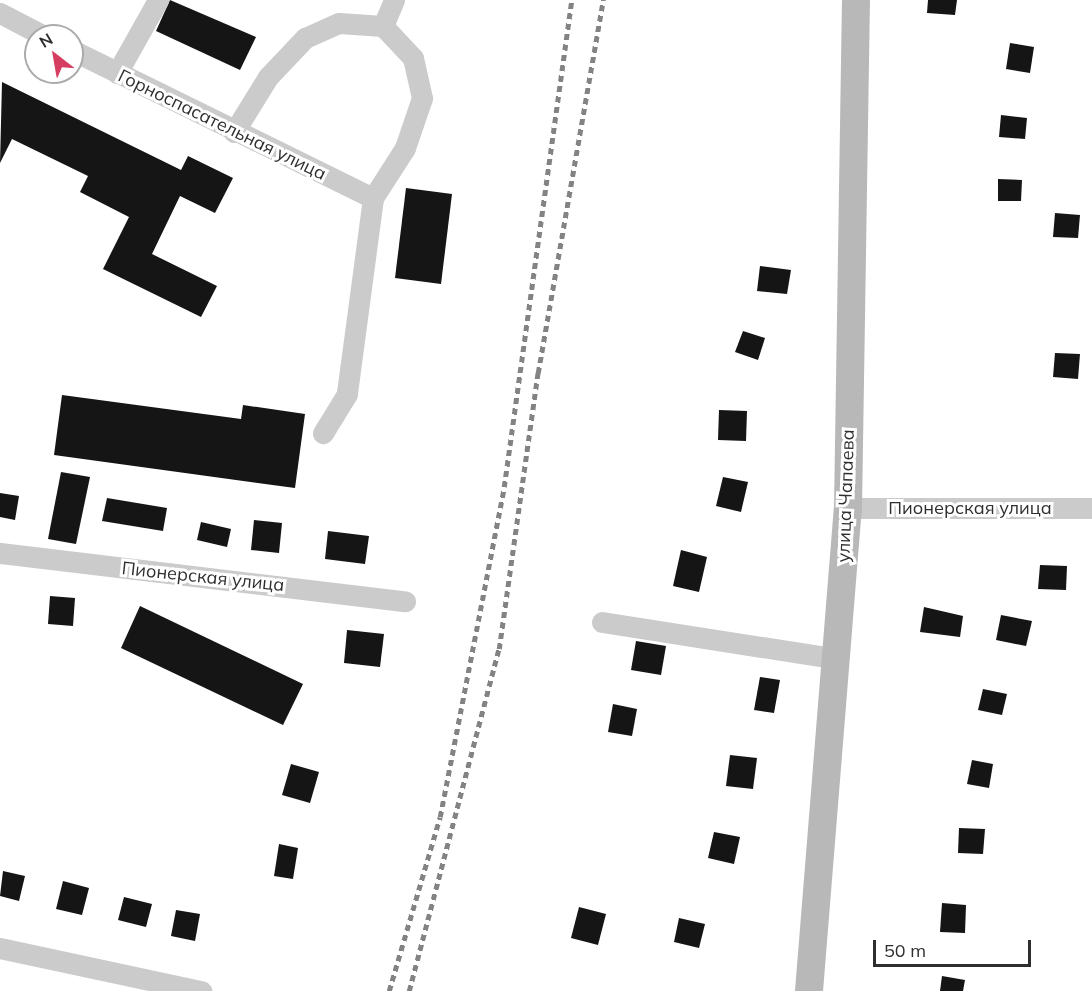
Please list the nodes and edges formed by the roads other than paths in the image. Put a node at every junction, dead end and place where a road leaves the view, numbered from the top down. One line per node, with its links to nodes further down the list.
1 (158, 0): 8 (street)
2 (394, 0): 6 (street)
3 (856, 0): 12 (street, улица Чапаева)
4 (0, 14): 5 (street)
5 (24, 26)
6 (383, 26): 9 (street); 10 (street)
7 (84, 56): 8 (street, Горноспасательная улица)
8 (117, 73): 9 (street, Горноспасательная улица)
9 (234, 132): 10 (street, Горноспасательная улица)
10 (373, 198): 11 (street)
11 (323, 433)
12 (848, 508): 13 (street, Пионерская улица); 17 (street, улица Чапаева)
13 (1092, 508)
14 (0, 553): 15 (street, Пионерская улица)
15 (405, 601)
16 (602, 622): 17 (street)
17 (838, 659): 20 (street, улица Чапаева)
18 (0, 948): 19 (street)
19 (201, 991)
20 (809, 991)

